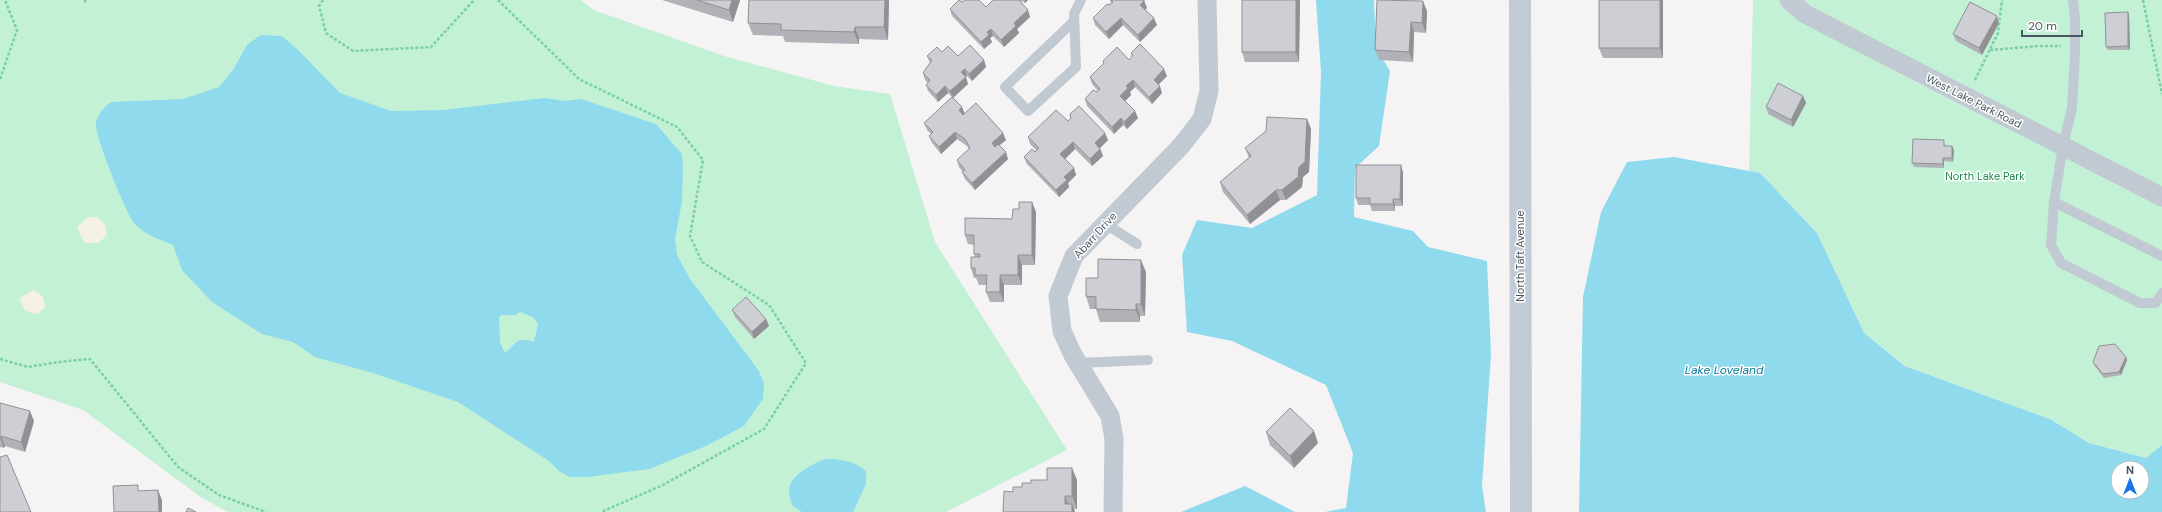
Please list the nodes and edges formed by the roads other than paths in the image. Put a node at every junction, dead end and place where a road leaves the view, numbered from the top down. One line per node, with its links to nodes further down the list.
1 (1081, 0): 6 (lane)
2 (1207, 0): 10 (street, Abarr Drive)
3 (1520, 0): 17 (main road, North Taft Avenue)
4 (1789, 0): 7 (street, West Lake Park Road)
5 (2073, 0): 7 (lane)
6 (1074, 21): 6 (lane)
7 (2063, 146): 8 (street, West Lake Park Road); 9 (lane)
8 (2162, 197)
9 (2054, 202): 12 (lane); 13 (lane)
10 (1104, 223): 11 (lane); 15 (street, Abarr Drive)
11 (1137, 244)
12 (2162, 256)
13 (2162, 294)
14 (1148, 360): 15 (lane)
15 (1078, 363): 16 (street, Abarr Drive)
16 (1114, 512)
17 (1521, 512)

